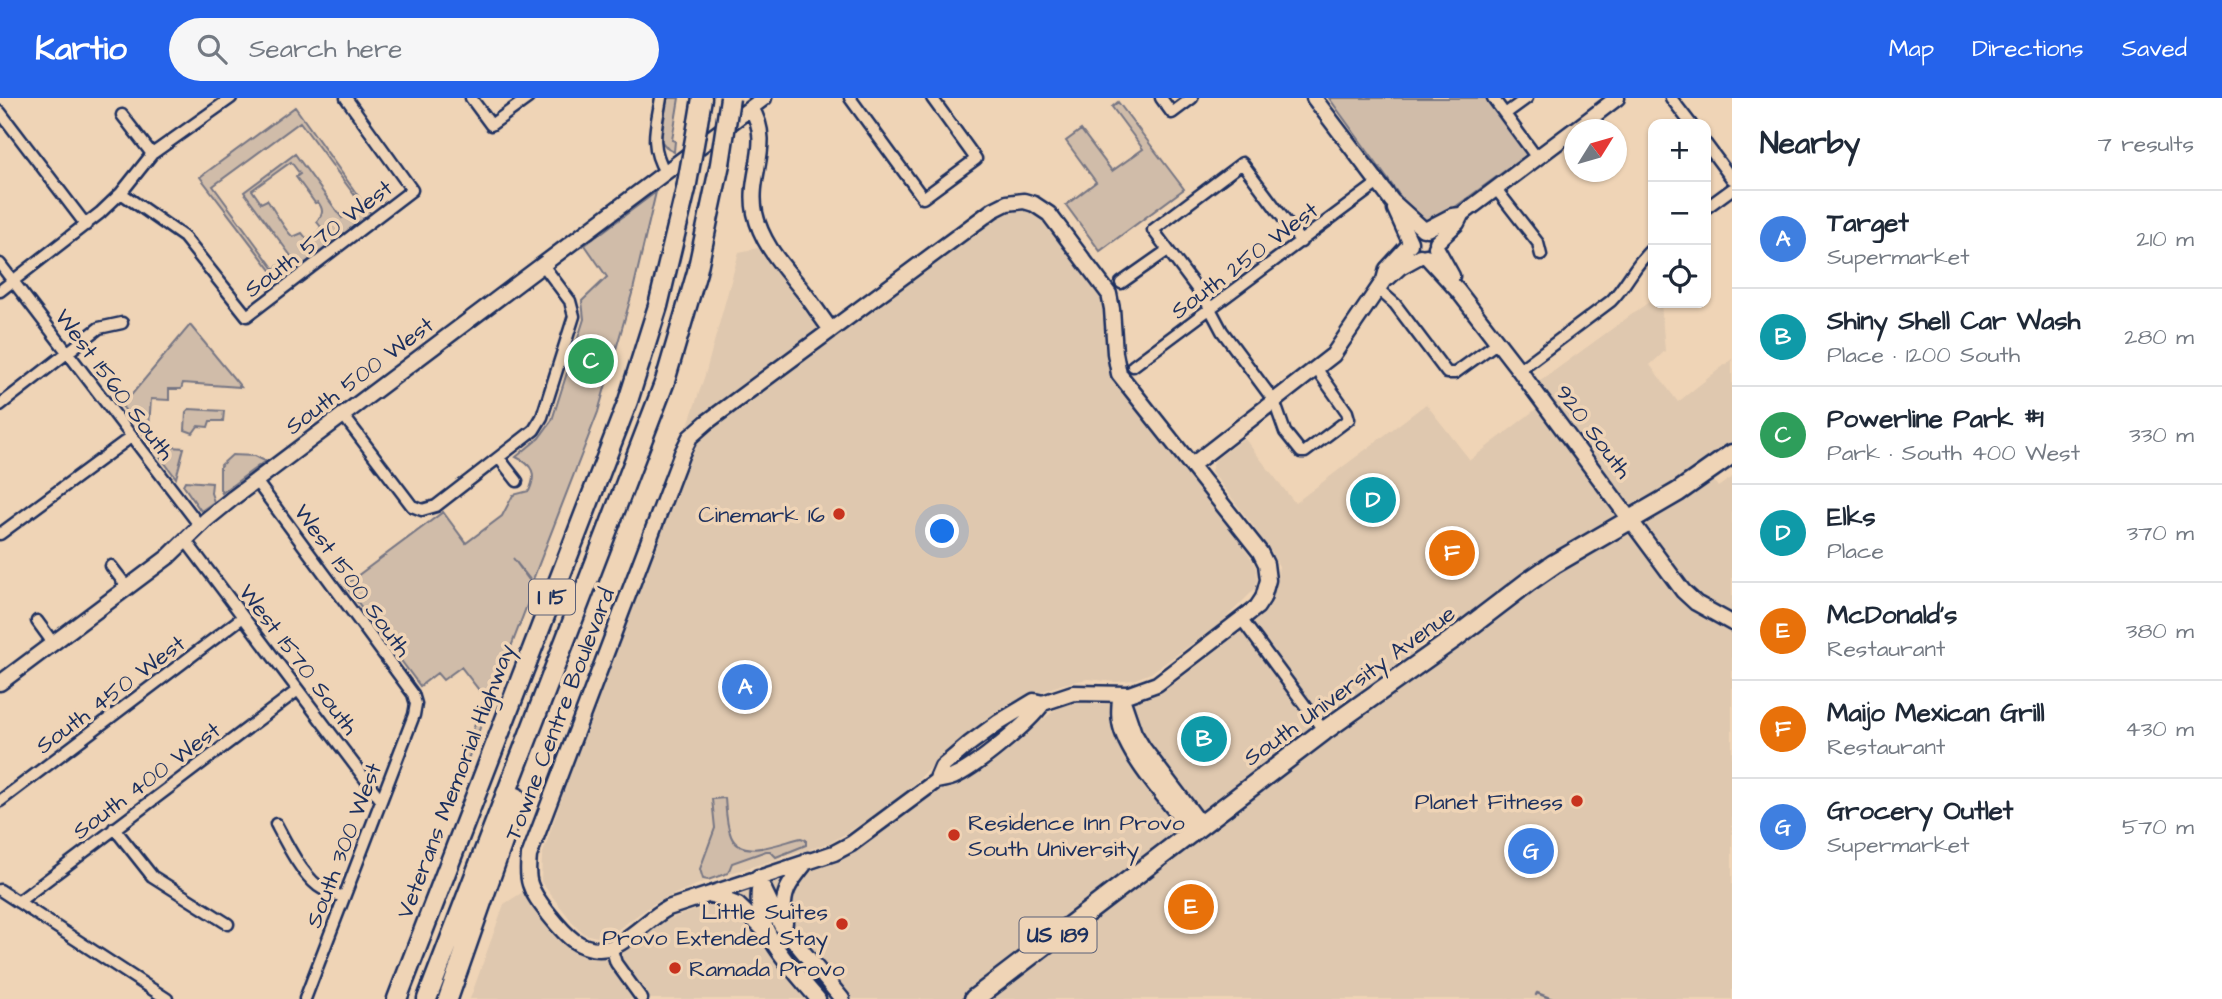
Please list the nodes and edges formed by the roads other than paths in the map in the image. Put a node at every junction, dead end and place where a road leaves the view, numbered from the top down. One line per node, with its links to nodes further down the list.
1 (346, 98): 33 (street, South 570 West)
2 (471, 98): 3 (street)
3 (527, 98)
4 (661, 98): 28 (street)
5 (702, 98): 102 (highway, Veterans Memorial Highway / I 15, bridge)
6 (730, 98): 80 (highway, I 15, bridge)
7 (764, 98): 18 (street, South 500 West)
8 (850, 98): 9 (street)
9 (933, 98)
10 (1161, 98): 11 (street)
11 (1192, 98)
12 (1314, 98): 30 (street)
13 (1493, 98): 20 (street)
14 (1527, 98): 20 (street)
15 (1617, 98): 22 (street)
16 (1671, 98): 23 (street)
17 (229, 99): 26 (street)
18 (751, 108): 28 (street, South 500 West); 53 (street)
19 (0, 112): 37 (street)
20 (1505, 114): 27 (street)
21 (122, 115): 26 (street)
22 (1589, 119)
23 (1687, 119)
24 (1564, 138): 27 (street)
25 (1711, 151): 29 (street)
26 (152, 154): 33 (street)
27 (1537, 158): 32 (street)
28 (665, 172): 46 (street, South 500 West)
29 (1732, 179)
30 (1378, 183): 34 (street); 39 (street, South 250 West)
31 (1732, 188): 35 (street)
32 (1496, 189): 36 (street); 44 (street)
33 (121, 193): 37 (street)
34 (1392, 201): 38 (street); 40 (street)
35 (1711, 204)
36 (1461, 215): 38 (street); 42 (street)
37 (86, 225): 47 (street)
38 (1425, 229): 40 (street); 42 (street)
39 (1301, 242): 41 (street); 51 (street, South 250 West)
40 (1410, 243): 42 (street); 49 (street)
41 (1168, 250): 48 (street); 51 (street)
42 (1430, 250): 49 (street); 54 (street, 920 South)
43 (1648, 253): 58 (street)
44 (1541, 255)
45 (0, 264): 47 (street, West 1560 South)
46 (542, 265): 61 (street, South 500 West); 64 (street)
47 (13, 281): 50 (street); 55 (street, West 1560 South)
48 (1121, 283)
49 (1381, 285): 54 (street); 57 (street)
50 (0, 291)
51 (1211, 310): 56 (street, South 250 West); 59 (street)
52 (121, 323): 55 (street)
53 (831, 330): 65 (street, Towne Centre Boulevard); 99 (street, Towne Centre Boulevard)
54 (1498, 342): 58 (street, 920 South)
55 (68, 354): 60 (street); 62 (street, West 1560 South)
56 (1133, 366)
57 (1317, 368): 59 (street); 59 (street)
58 (1519, 370): 68 (street, 920 South)
59 (1274, 401): 65 (street)
60 (0, 405)
61 (343, 415): 64 (street); 66 (street, South 500 West)
62 (131, 437): 69 (street, West 1560 South); 70 (street)
63 (1732, 454): 68 (highway, South University Avenue / US 189)
64 (499, 458): 67 (street)
65 (1192, 465): 75 (street, Towne Centre Boulevard)
66 (256, 481): 69 (street, South 500 West); 83 (street, West 1500 South)
67 (517, 481)
68 (1632, 520): 77 (street, 920 South); 84 (highway, South University Avenue / US 189)
69 (200, 526): 71 (street, South 500 West)
70 (0, 534)
71 (186, 541): 73 (street, South 500 West); 74 (street, West 1570 South)
72 (111, 566): 73 (street)
73 (128, 588): 78 (street, South 500 West)
74 (243, 617): 81 (street, West 1570 South); 86 (street, South 450 West)
75 (1242, 620): 82 (street, Towne Centre Boulevard); 84 (street)
76 (37, 621): 78 (street)
77 (1732, 623)
78 (53, 643): 79 (street, South 500 West)
79 (0, 683)
80 (549, 683): 103 (highway, I 15); 104 (highway)
81 (298, 690): 85 (street, West 1570 South); 88 (street, South 400 West)
82 (1120, 695): 89 (street); 89 (street); 90 (street, Towne Centre Boulevard)
83 (416, 704): 85 (street, South 300 West)
84 (1324, 731): 89 (highway, South University Avenue / US 189)
85 (381, 800): 94 (street, South 300 West)
86 (0, 801)
87 (276, 824): 94 (street)
88 (114, 828): 95 (street, South 400 West); 96 (street)
89 (1197, 830): 108 (highway, South University Avenue / US 189)
90 (808, 860): 91 (street); 98 (street)
91 (759, 881): 93 (street); 97 (street); 98 (street)
92 (0, 890): 95 (street)
93 (710, 894): 97 (street); 99 (street)
94 (344, 897): 101 (street, South 300 West)
95 (18, 902): 100 (street)
96 (228, 924)
97 (769, 934): 106 (street)
98 (788, 935): 107 (street)
99 (611, 947): 105 (street)
100 (167, 999)
101 (305, 999)
102 (397, 999)
103 (427, 999)
104 (448, 999)
105 (642, 999)
106 (818, 999)
107 (842, 999)
108 (974, 999)

